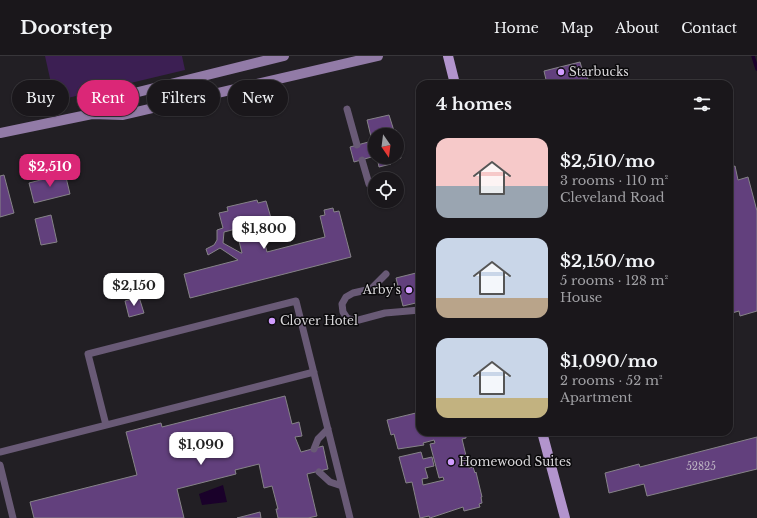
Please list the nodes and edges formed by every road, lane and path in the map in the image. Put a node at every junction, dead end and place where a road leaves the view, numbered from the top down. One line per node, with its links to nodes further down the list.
1 (284, 56): 5 (main road)
2 (378, 56): 7 (main road)
3 (448, 56): 4 (main road)
4 (454, 80)
5 (139, 92)
6 (347, 110): 10 (lane)
7 (139, 111)
8 (82, 116): 9 (main road)
9 (0, 133)
10 (357, 145)
11 (362, 160): 12 (lane)
12 (368, 181)
13 (386, 274): 14 (lane)
14 (416, 310)
15 (314, 372): 16 (lane); 16 (lane); 17 (lane)
16 (106, 425): 20 (lane)
17 (328, 429): 19 (lane); 23 (lane)
18 (543, 436): 26 (main road)
19 (314, 449)
20 (0, 452)
21 (0, 465): 24 (lane)
22 (319, 472): 23 (lane)
23 (342, 486): 25 (lane)
24 (13, 518)
25 (350, 518)
26 (565, 518)

